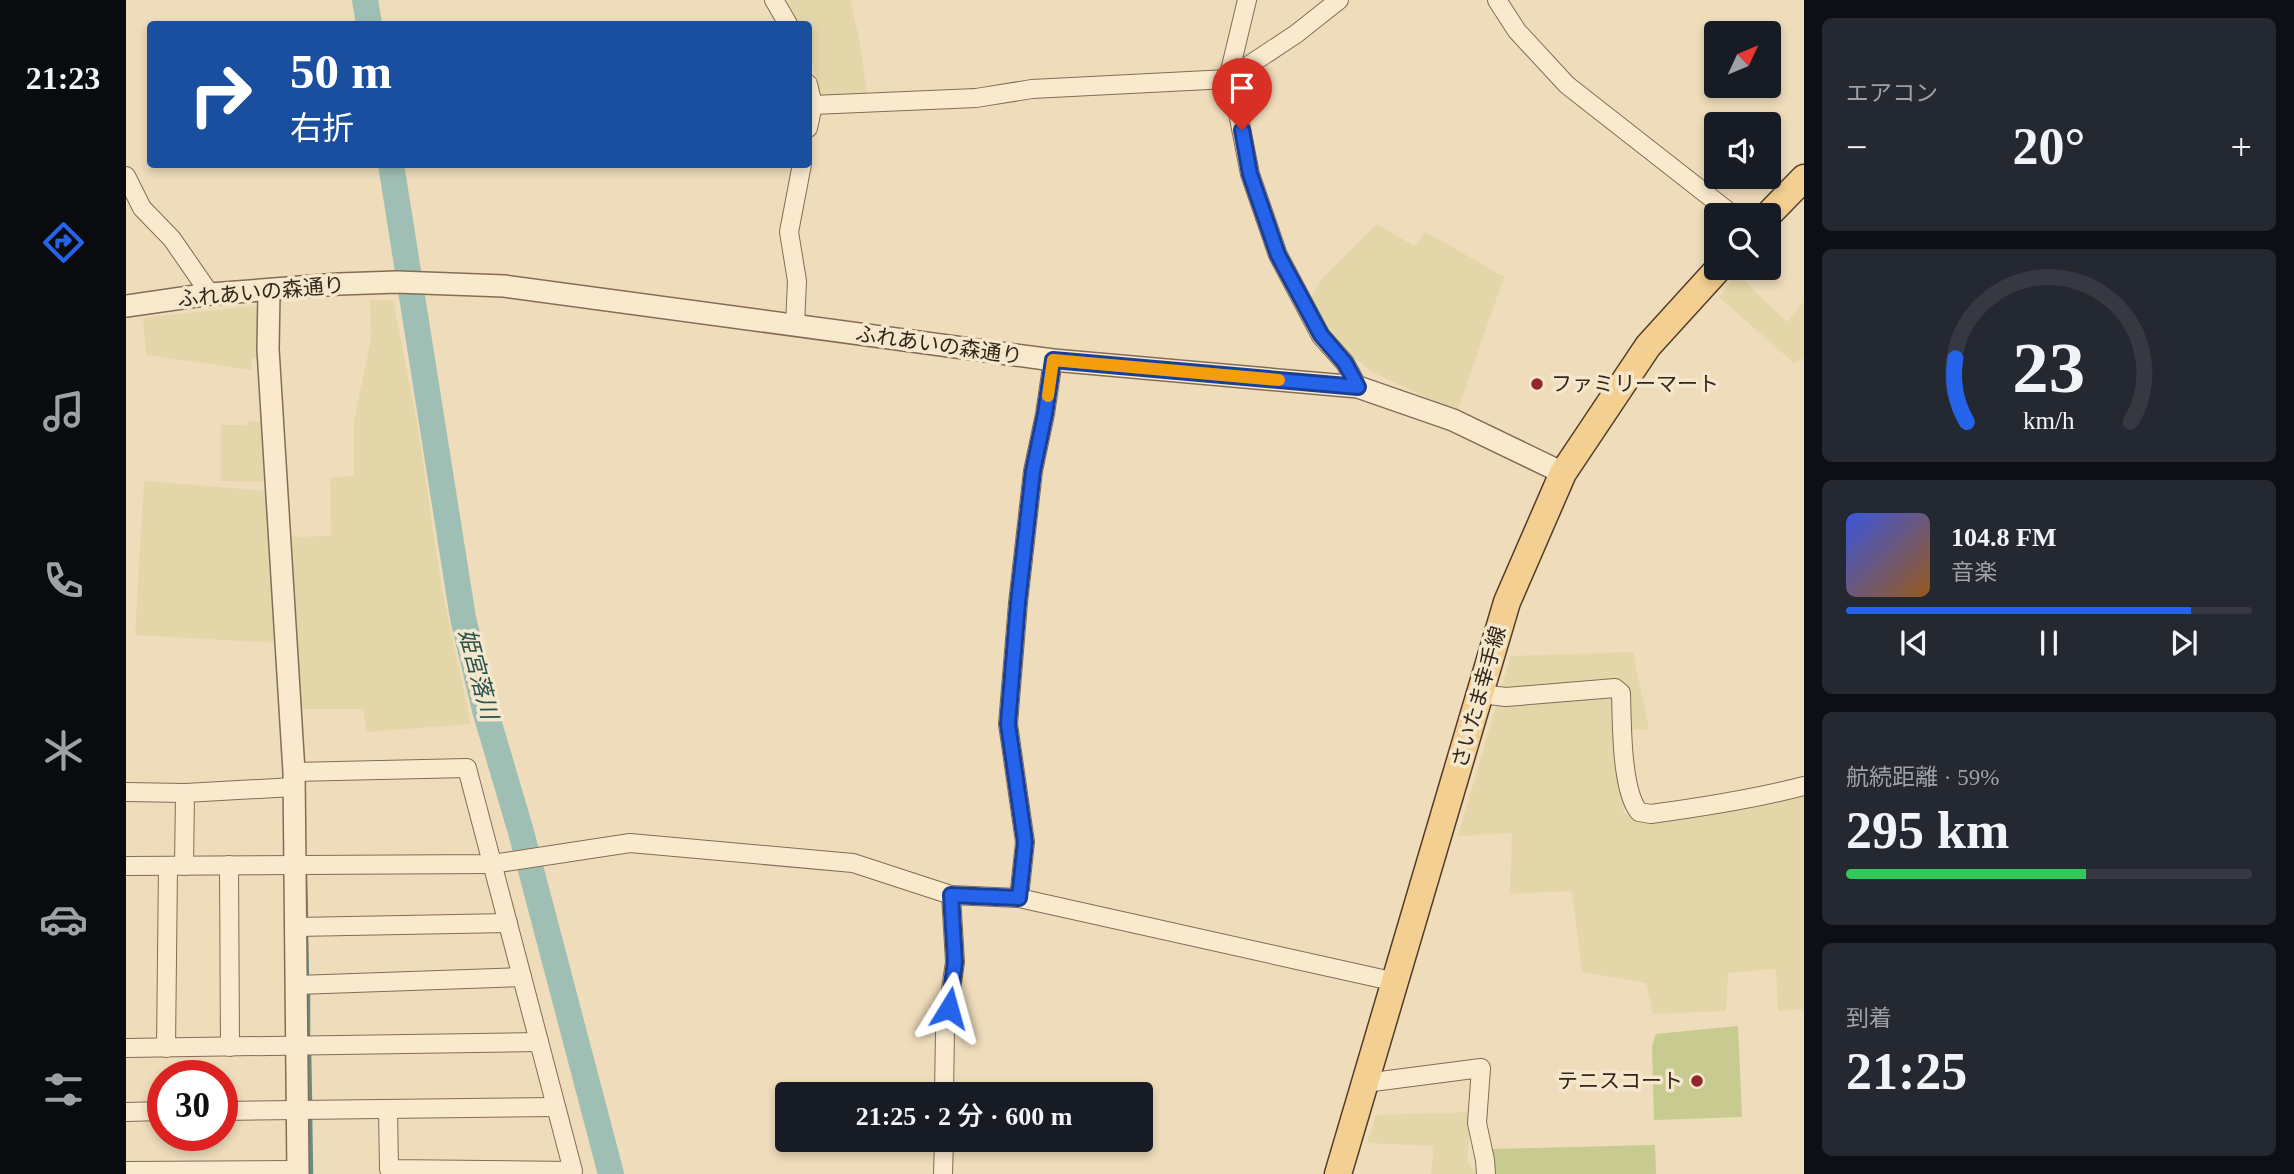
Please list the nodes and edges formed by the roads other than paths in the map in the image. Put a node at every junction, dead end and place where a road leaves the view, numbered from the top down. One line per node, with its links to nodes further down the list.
1 (774, 0): 5 (street)
2 (1247, 0): 6 (street)
3 (1339, 0): 6 (street)
4 (1497, 0): 13 (street)
5 (786, 21)
6 (1228, 79): 8 (street); 21 (street)
7 (812, 102): 8 (street)
8 (813, 106): 9 (street)
9 (812, 110)
10 (801, 168): 19 (street)
11 (126, 176): 17 (street)
12 (1804, 178): 14 (main road)
13 (1718, 203)
14 (1780, 203)
15 (1708, 280): 22 (main road, さいたま幸手線)
16 (269, 292): 17 (street, ふれあいの森通り); 19 (street, ふれあいの森通り); 24 (street)
17 (210, 294): 18 (street, ふれあいの森通り)
18 (126, 306)
19 (795, 325): 20 (street, ふれあいの森通り)
20 (1053, 360): 21 (street, ふれあいの森通り); 34 (street)
21 (1358, 387): 22 (street, ふれあいの森通り)
22 (1563, 473): 23 (main road, さいたま幸手線)
23 (1480, 694): 25 (street); 38 (main road, さいたま幸手線)
24 (294, 780): 27 (street); 28 (street); 29 (street)
25 (1804, 786)
26 (126, 792): 27 (street)
27 (185, 793): 32 (street)
28 (497, 862): 29 (street); 33 (street); 35 (street)
29 (296, 864): 30 (street); 36 (street)
30 (229, 865): 32 (street); 42 (street)
31 (126, 866): 32 (street)
32 (176, 866): 44 (street)
33 (951, 895): 34 (street); 45 (street)
34 (1019, 898): 38 (street)
35 (508, 923): 36 (street); 37 (street)
36 (296, 927): 39 (street)
37 (522, 977): 39 (street); 40 (street)
38 (1396, 982): 46 (main road, さいたま幸手線)
39 (297, 985): 41 (street)
40 (539, 1042): 41 (street); 47 (street)
41 (298, 1046): 42 (street); 51 (street)
42 (230, 1047): 44 (street)
43 (126, 1048): 44 (street)
44 (166, 1048)
45 (944, 1082)
46 (1366, 1083): 57 (main road, さいたま幸手線); 58 (street)
47 (556, 1108): 48 (street); 48 (street)
48 (387, 1109): 51 (street)
49 (147, 1111): 52 (street)
50 (238, 1111): 51 (street)
51 (298, 1111): 55 (street)
52 (126, 1112)
53 (944, 1152): 56 (street)
54 (126, 1171): 55 (street)
55 (298, 1172)
56 (943, 1174)
57 (1338, 1174)
58 (1486, 1174)

